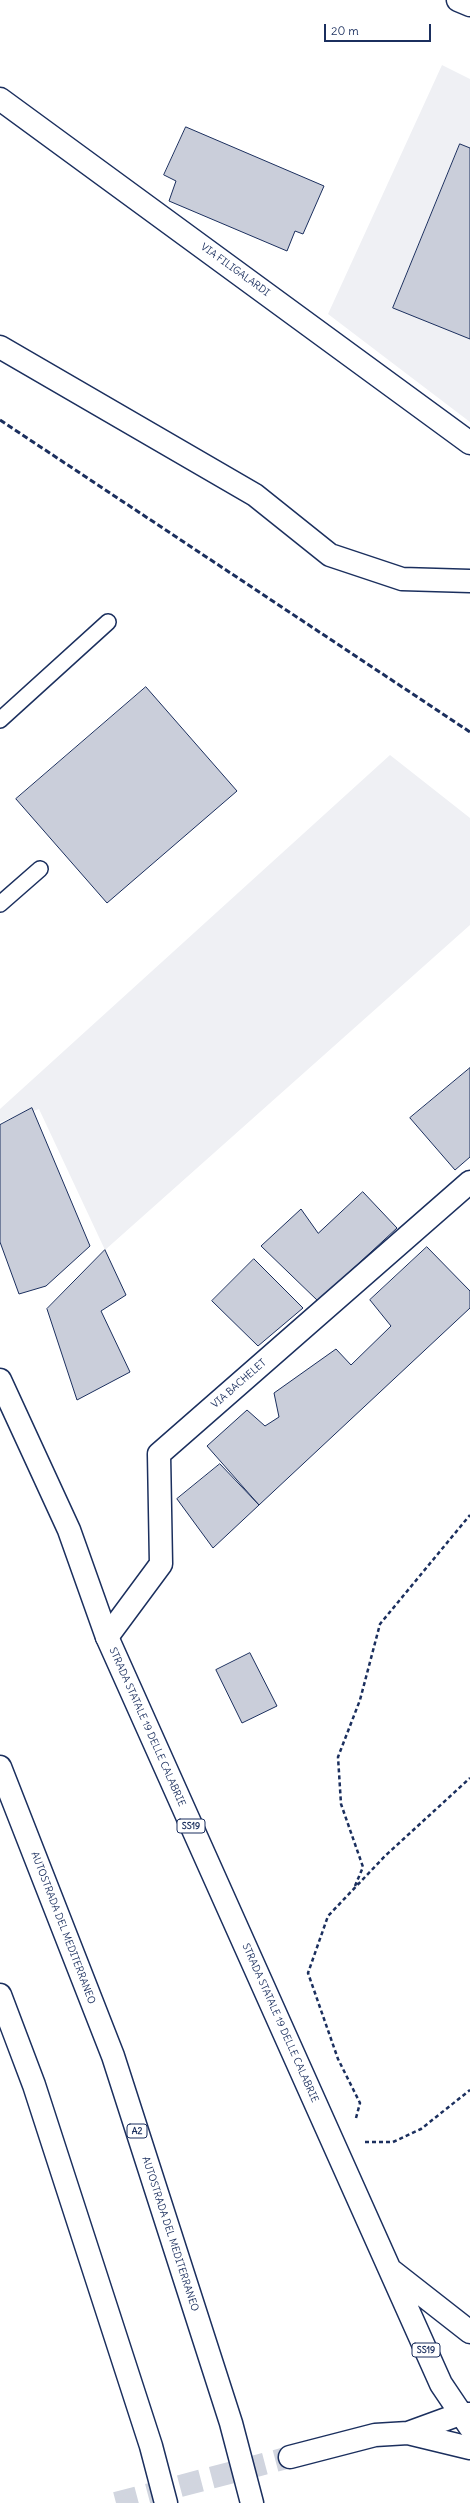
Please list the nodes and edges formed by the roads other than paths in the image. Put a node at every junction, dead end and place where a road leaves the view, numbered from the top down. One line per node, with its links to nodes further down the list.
1 (458, 0): 2 (main road)
2 (470, 5)
3 (0, 99): 5 (main road, VIA FILIGALARDI)
4 (0, 347): 6 (main road)
5 (470, 443)
6 (470, 581)
7 (108, 622): 8 (lane)
8 (0, 720)
9 (40, 869): 10 (lane)
10 (0, 904)
11 (470, 1182): 13 (main road, VIA BACHELET)
12 (0, 1380): 13 (main road, STRADA STATALE 19 DELLE CALABRIE / SS19)
13 (106, 1637): 16 (main road, STRADA STATALE 19 DELLE CALABRIE / SS19)
14 (0, 1766): 23 (main road, AUTOSTRADA DEL MEDITERRANEO / A2)
15 (0, 1995): 22 (main road)
16 (389, 2269): 17 (main road, STRADA STATALE 19 DELLE CALABRIE / SS19); 18 (main road, STRADA STATALE 19 DELLE CALABRIE / SS19)
17 (470, 2332)
18 (467, 2419): 19 (main road)
19 (408, 2433): 20 (main road); 21 (main road)
20 (470, 2448)
21 (290, 2457)
22 (166, 2503)
23 (252, 2503)

